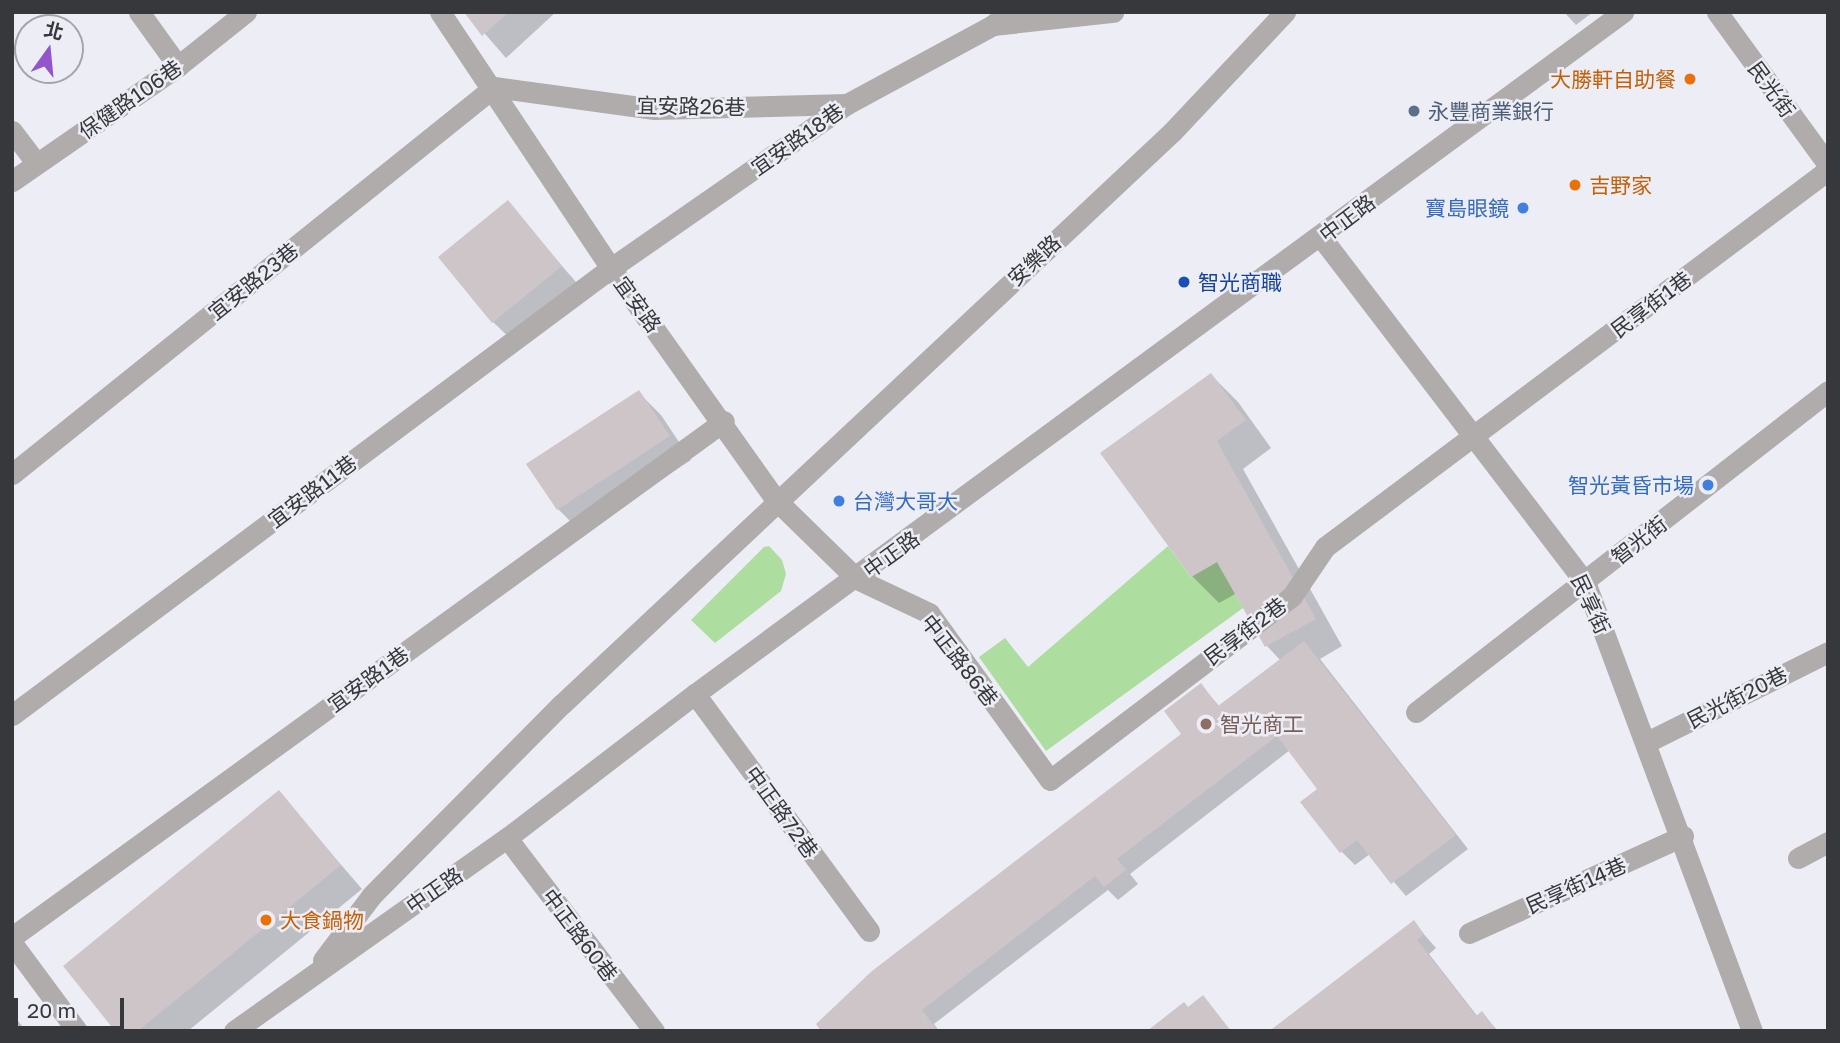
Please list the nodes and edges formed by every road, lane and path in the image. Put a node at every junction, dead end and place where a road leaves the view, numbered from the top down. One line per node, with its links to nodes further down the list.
1 (139, 12): 9 (street)
2 (246, 12): 9 (street, 保健路106巷)
3 (440, 12): 10 (street, 宜安路)
4 (1113, 12): 8 (street)
5 (1285, 12): 22 (street, 安樂路)
6 (1623, 12): 16 (street, 中正路)
7 (1717, 12): 14 (street, 民光街)
8 (1000, 19): 11 (street, 宜安路18巷)
9 (178, 66): 13 (street, 保健路106巷)
10 (494, 87): 11 (street, 宜安路26巷); 17 (street, 宜安路); 21 (street, 宜安路23巷)
11 (847, 104): 17 (street, 宜安路18巷)
12 (12, 131): 13 (street)
13 (37, 164): 15 (street, 保健路106巷)
14 (1828, 167): 20 (street, 民享街1巷)
15 (12, 181)
16 (1321, 237): 20 (street, 民享街); 23 (street, 中正路)
17 (611, 268): 19 (street, 宜安路); 28 (street, 宜安路11巷)
18 (1828, 391): 24 (street, 智光街)
19 (724, 421): 22 (street, 宜安路); 37 (street, 宜安路1巷)
20 (1475, 438): 24 (street, 民享街); 30 (street, 民享街2巷)
21 (12, 474)
22 (776, 500): 23 (street, 宜安路); 39 (street, 安樂路)
23 (857, 579): 26 (street, 中正路); 30 (street, 中正路86巷)
24 (1585, 582): 27 (street, 智光街); 29 (street, 民享街)
25 (1828, 652): 29 (street, 民光街20巷)
26 (695, 694): 32 (street, 中正路); 35 (street, 中正路72巷)
27 (1416, 712)
28 (12, 715)
29 (1647, 742): 31 (street, 民享街)
30 (1040, 768)
31 (1683, 836): 36 (street, 民享街14巷); 44 (street, 民享街)
32 (507, 838): 39 (street, 中正路); 43 (street, 中正路60巷)
33 (1828, 842): 34 (street)
34 (1798, 858)
35 (869, 931)
36 (1469, 933)
37 (12, 937)
38 (12, 943): 41 (street)
39 (310, 977): 40 (street, 中正路)
40 (262, 1023): 42 (street)
41 (77, 1031)
42 (233, 1031)
43 (654, 1031)
44 (1752, 1031)

